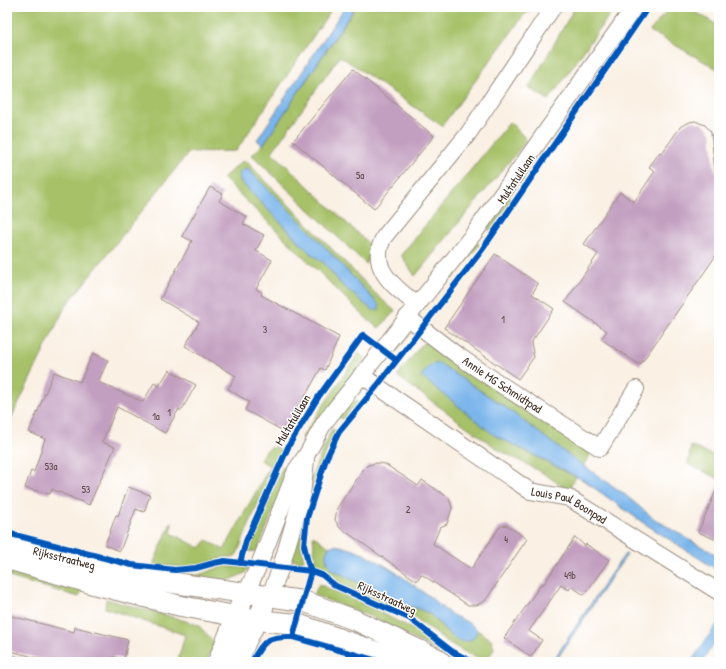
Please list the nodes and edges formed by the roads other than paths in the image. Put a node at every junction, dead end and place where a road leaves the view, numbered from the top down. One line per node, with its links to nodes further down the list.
1 (553, 7): 3 (street)
2 (634, 7): 3 (street, Multatulilaan)
3 (412, 311): 4 (street, Multatulilaan); 5 (street, Annie MG Schmidtpad)
4 (361, 376): 6 (street, Multatulilaan); 9 (street, Louis Paul Boonpad)
5 (636, 389)
6 (307, 454): 10 (street, Multatulilaan); 11 (street, Multatulilaan)
7 (7, 544): 10 (street, Rijksstraatweg)
8 (7, 559): 12 (street, Rijksstraatweg)
9 (719, 592)
10 (246, 593): 11 (street, Rijksstraatweg); 12 (street)
11 (270, 596): 13 (street); 17 (street, Rijksstraatweg)
12 (236, 616): 13 (street, Rijksstraatweg); 14 (street)
13 (257, 620): 15 (street); 16 (street, Rijksstraatweg)
14 (218, 662)
15 (237, 662)
16 (404, 662)
17 (441, 662)

